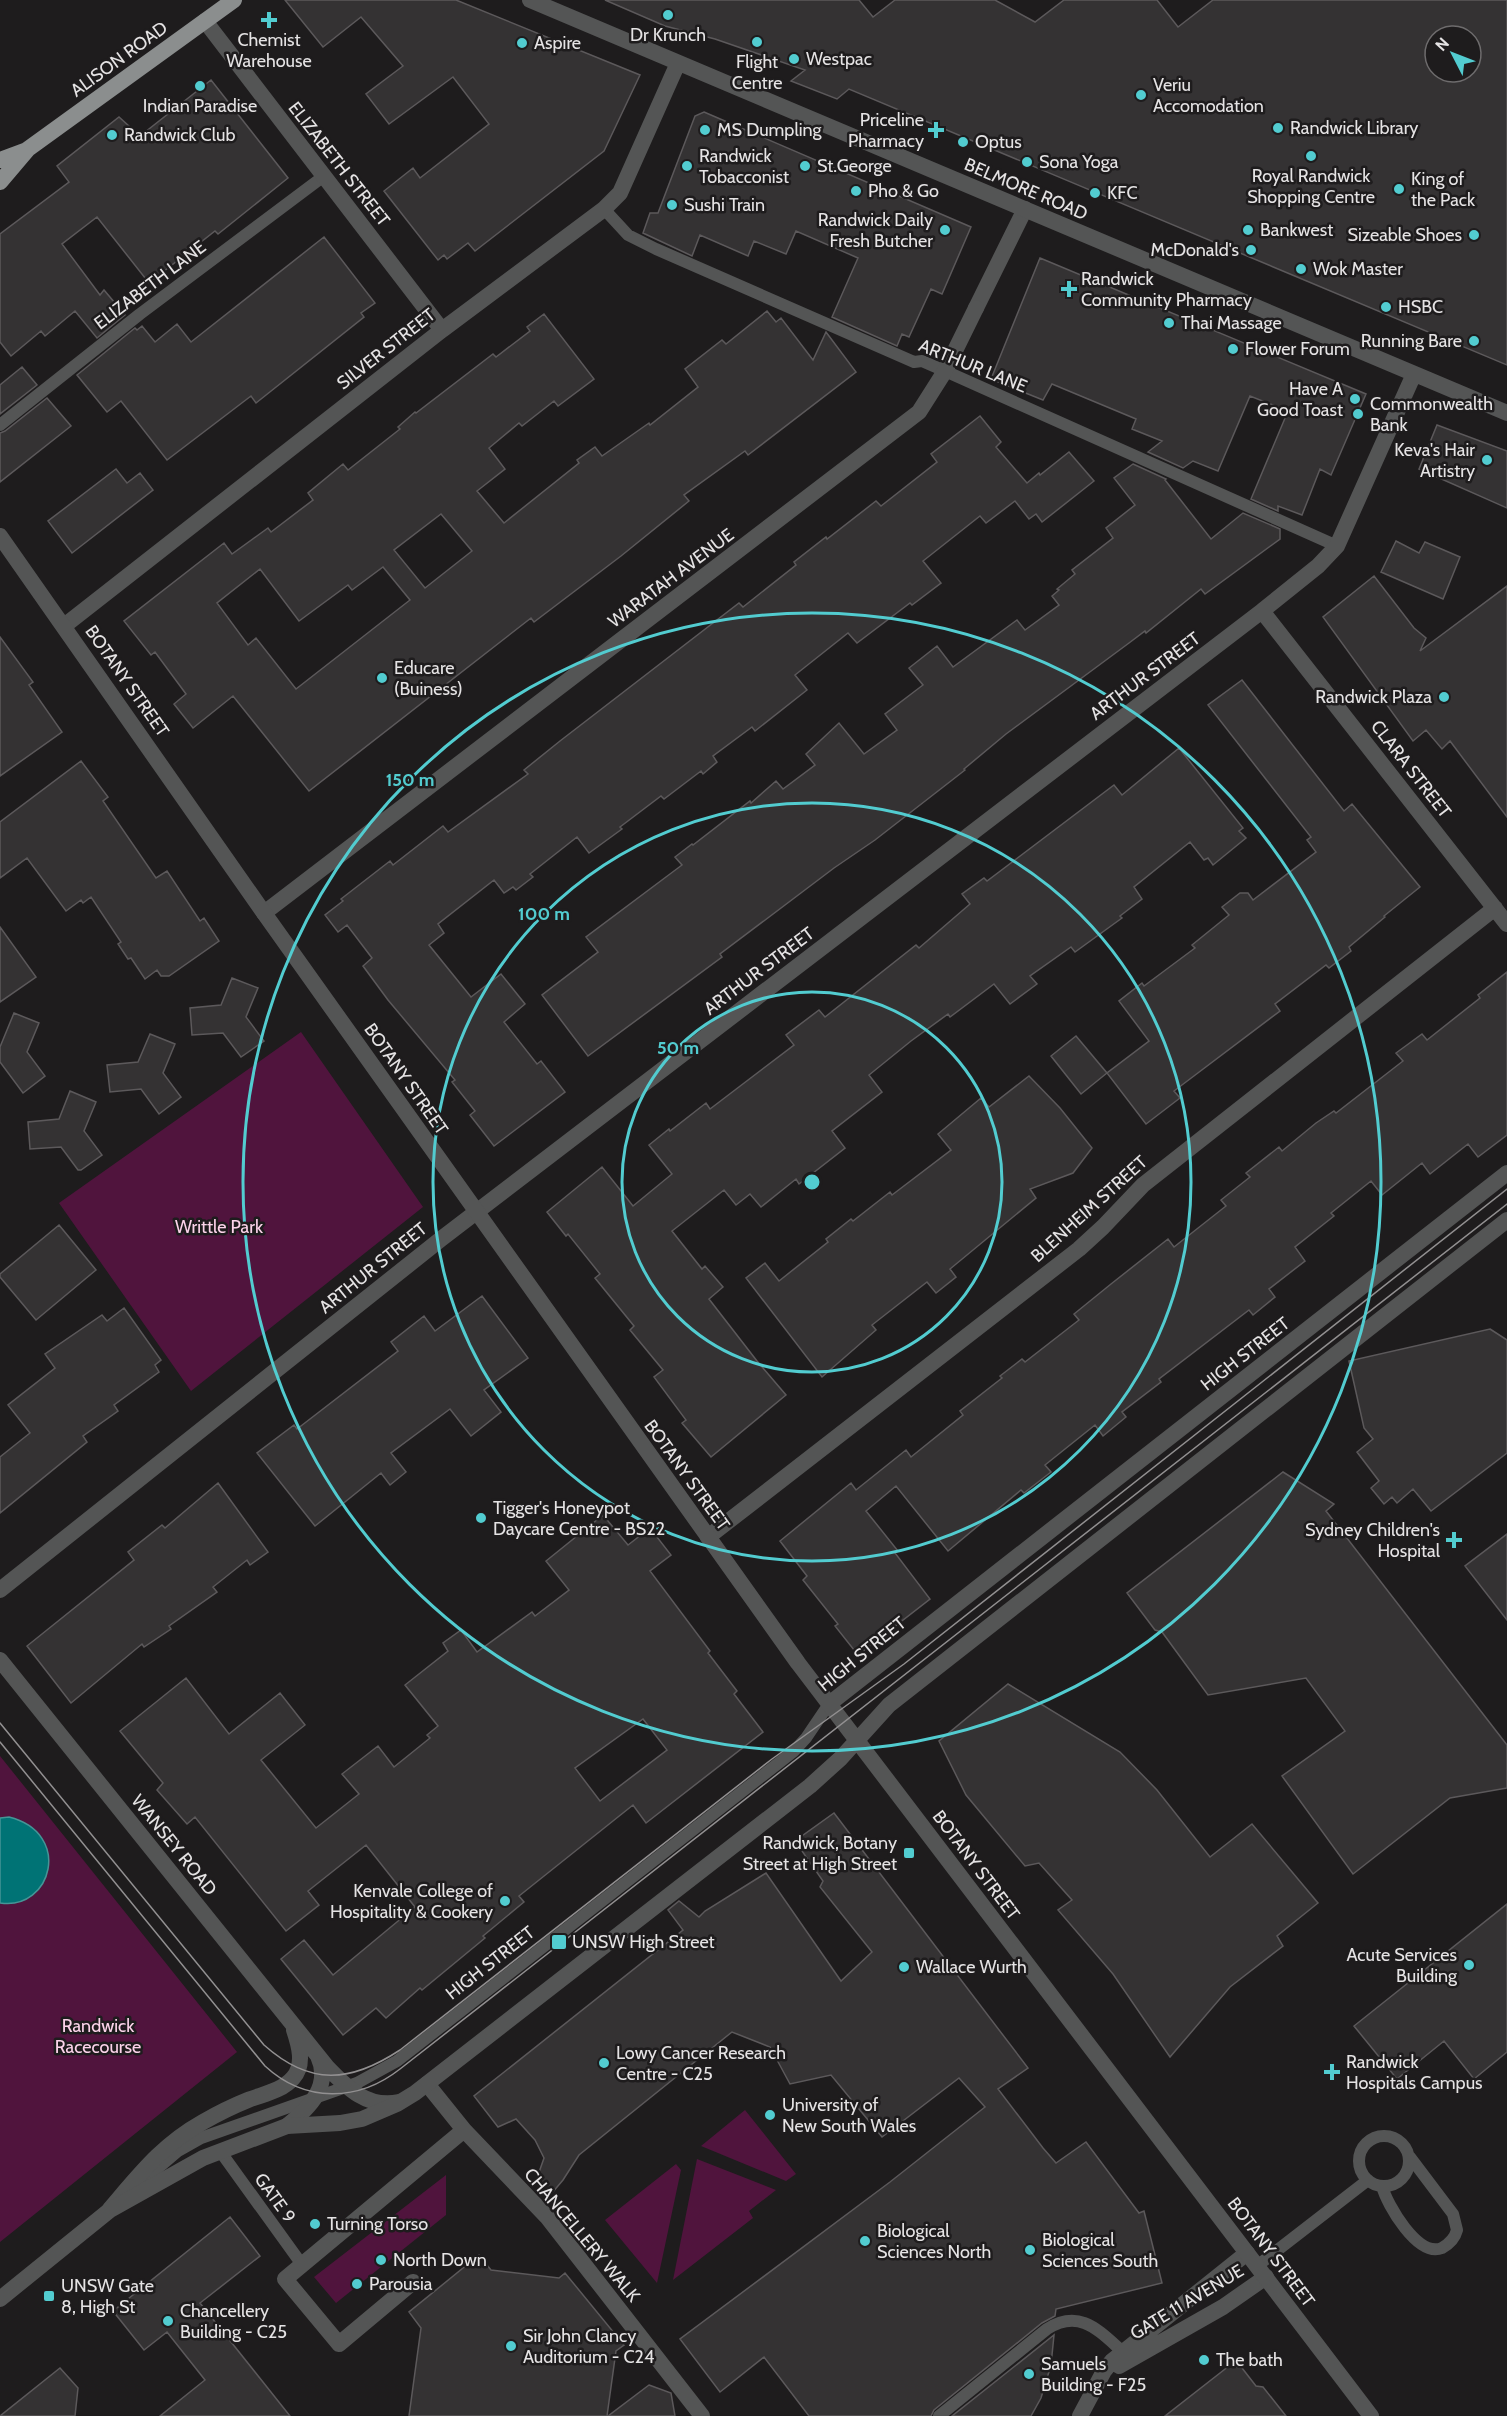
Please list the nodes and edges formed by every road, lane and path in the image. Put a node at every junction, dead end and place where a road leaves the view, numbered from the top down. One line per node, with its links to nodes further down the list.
1 (234, 0): 3 (main road, ALISON ROAD)
2 (540, 2): 4 (street, BELMORE ROAD)
3 (205, 21): 5 (main road, ALISON ROAD); 7 (street, ELIZABETH STREET)
4 (678, 63): 9 (street, SILVER STREET); 10 (street, BELMORE ROAD)
5 (28, 150): 6 (main road, ALISON ROAD); 8 (main road, ALISON ROAD)
6 (0, 160)
7 (324, 176): 11 (street, ELIZABETH STREET); 15 (lane, ELIZABETH LANE)
8 (0, 182)
9 (604, 209): 11 (street, SILVER STREET); 12 (lane, ARTHUR LANE)
10 (1025, 209): 12 (street, WARATAH AVENUE); 13 (street, BELMORE ROAD)
11 (442, 330): 19 (street, SILVER STREET)
12 (945, 370): 17 (lane, ARTHUR LANE); 21 (street, WARATAH AVENUE)
13 (1414, 374): 14 (street, BELMORE ROAD); 17 (street, ARTHUR STREET)
14 (1507, 413)
15 (0, 425)
16 (0, 536): 19 (street, BOTANY STREET)
17 (1337, 546): 18 (street, ARTHUR STREET)
18 (1262, 611): 20 (street, CLARA STREET); 24 (street, ARTHUR STREET)
19 (64, 626): 21 (street, BOTANY STREET)
20 (1495, 908): 22 (street, CLARA STREET); 26 (street, BLENHEIM STREET)
21 (264, 913): 24 (street, BOTANY STREET)
22 (1507, 924)
23 (1507, 1173): 29 (street, HIGH STREET)
24 (476, 1212): 26 (street, BOTANY STREET); 27 (street, ARTHUR STREET)
25 (1507, 1220): 30 (street, HIGH STREET)
26 (708, 1537): 29 (street, BOTANY STREET)
27 (0, 1590)
28 (0, 1660): 31 (street, WANSEY ROAD)
29 (828, 1704): 30 (street, BOTANY STREET); 34 (lane, HIGH STREET)
30 (856, 1741): 33 (street, HIGH STREET); 45 (street, BOTANY STREET)
31 (290, 2021): 32 (street, WANSEY ROAD); 43 (street, HIGH STREET)
32 (318, 2055): 34 (street, WANSEY ROAD); 35 (street)
33 (427, 2084): 36 (street, HIGH STREET); 38 (street, CHANCELLERY WALK)
34 (347, 2087): 35 (lane, HIGH STREET); 36 (street, WANSEY ROAD)
35 (315, 2098): 37 (street); 43 (lane, HIGH STREET)
36 (403, 2101): 37 (street, HIGH STREET)
37 (287, 2126): 39 (street, HIGH STREET)
38 (464, 2130): 44 (street); 49 (street, CHANCELLERY WALK)
39 (220, 2151): 43 (street, HIGH STREET); 44 (lane, GATE 9)
40 (1410, 2157): 41 (lane); 42 (lane); 42 (lane)
41 (1368, 2180): 42 (lane); 45 (lane)
42 (1382, 2186)
43 (110, 2210): 47 (street, HIGH STREET)
44 (303, 2265): 46 (street)
45 (1256, 2265): 48 (street, GATE 11 AVENUE); 48 (street, GATE 11 AVENUE); 52 (street, BOTANY STREET)
46 (413, 2282)
47 (0, 2299)
48 (1127, 2355): 50 (lane); 51 (street, GATE 11 AVENUE)
49 (702, 2416)
50 (939, 2416)
51 (1080, 2416)
52 (1371, 2416)

